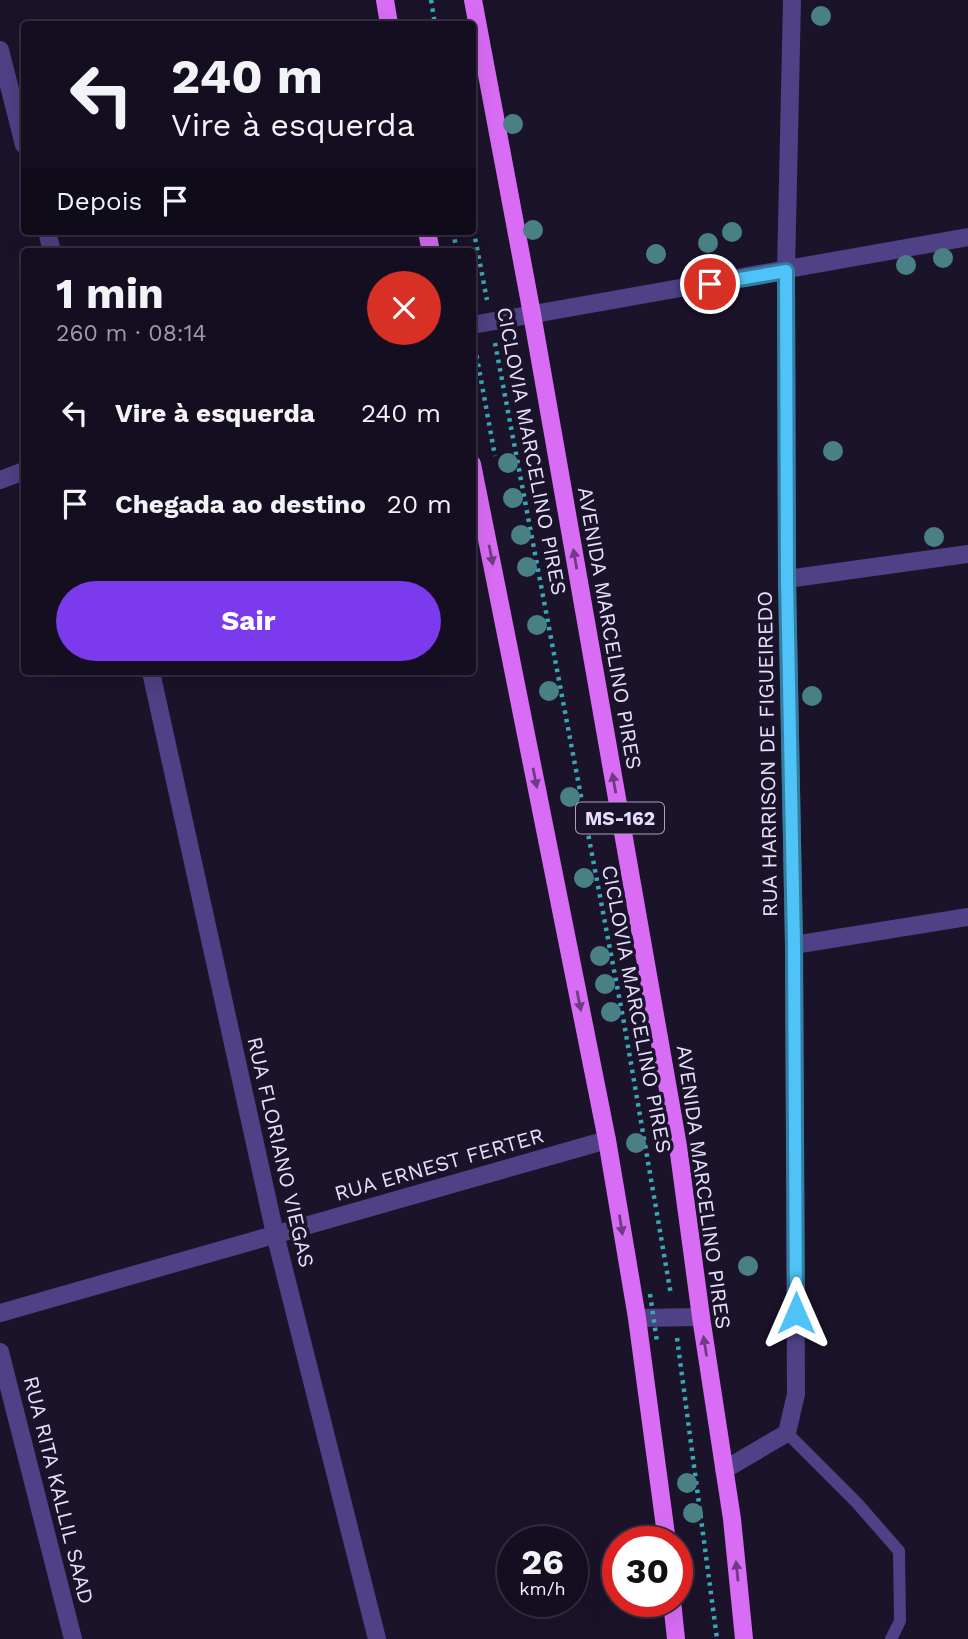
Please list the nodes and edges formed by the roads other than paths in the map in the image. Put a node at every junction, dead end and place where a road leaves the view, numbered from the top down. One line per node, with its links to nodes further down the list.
1 (385, 0): 4 (main road)
2 (472, 0): 9 (main road, AVENIDA MARCELINO PIRES / MS-162)
3 (792, 0): 8 (street, RUA HARRISON DE FIGUEIREDO)
4 (388, 21)
5 (0, 50): 6 (street)
6 (21, 133)
7 (968, 237): 8 (street)
8 (786, 271): 9 (street); 15 (street, RUA HARRISON DE FIGUEIREDO)
9 (532, 314): 10 (street); 22 (main road, AVENIDA MARCELINO PIRES / MS-162, one-way to 9)
10 (476, 324)
11 (21, 472): 12 (street)
12 (0, 480)
13 (476, 484): 19 (main road, MS-162, one-way to 19)
14 (968, 554): 15 (street)
15 (787, 579): 18 (street, RUA HARRISON DE FIGUEIREDO)
16 (153, 675): 20 (street, RUA FLORIANO VIEGAS)
17 (968, 916): 18 (street)
18 (794, 945): 25 (street, RUA HARRISON DE FIGUEIREDO)
19 (607, 1140): 20 (street, RUA ERNEST FERTER); 23 (main road, MS-162, one-way to 23)
20 (275, 1234): 21 (street, RUA ERNEST FERTER); 30 (street, RUA FLORIANO VIEGAS)
21 (0, 1313)
22 (701, 1317): 23 (street); 26 (main road, AVENIDA MARCELINO PIRES / MS-162, one-way to 22)
23 (637, 1318): 27 (main road, MS-162)
24 (0, 1352): 29 (street, RUA RITA KALLIL SAAD)
25 (787, 1433): 26 (street); 33 (lane)
26 (724, 1470): 32 (main road, AVENIDA MARCELINO PIRES / MS-162, one-way to 26)
27 (665, 1526)
28 (674, 1617): 31 (main road)
29 (73, 1639)
30 (377, 1639)
31 (676, 1639)
32 (744, 1639)
33 (891, 1639)

